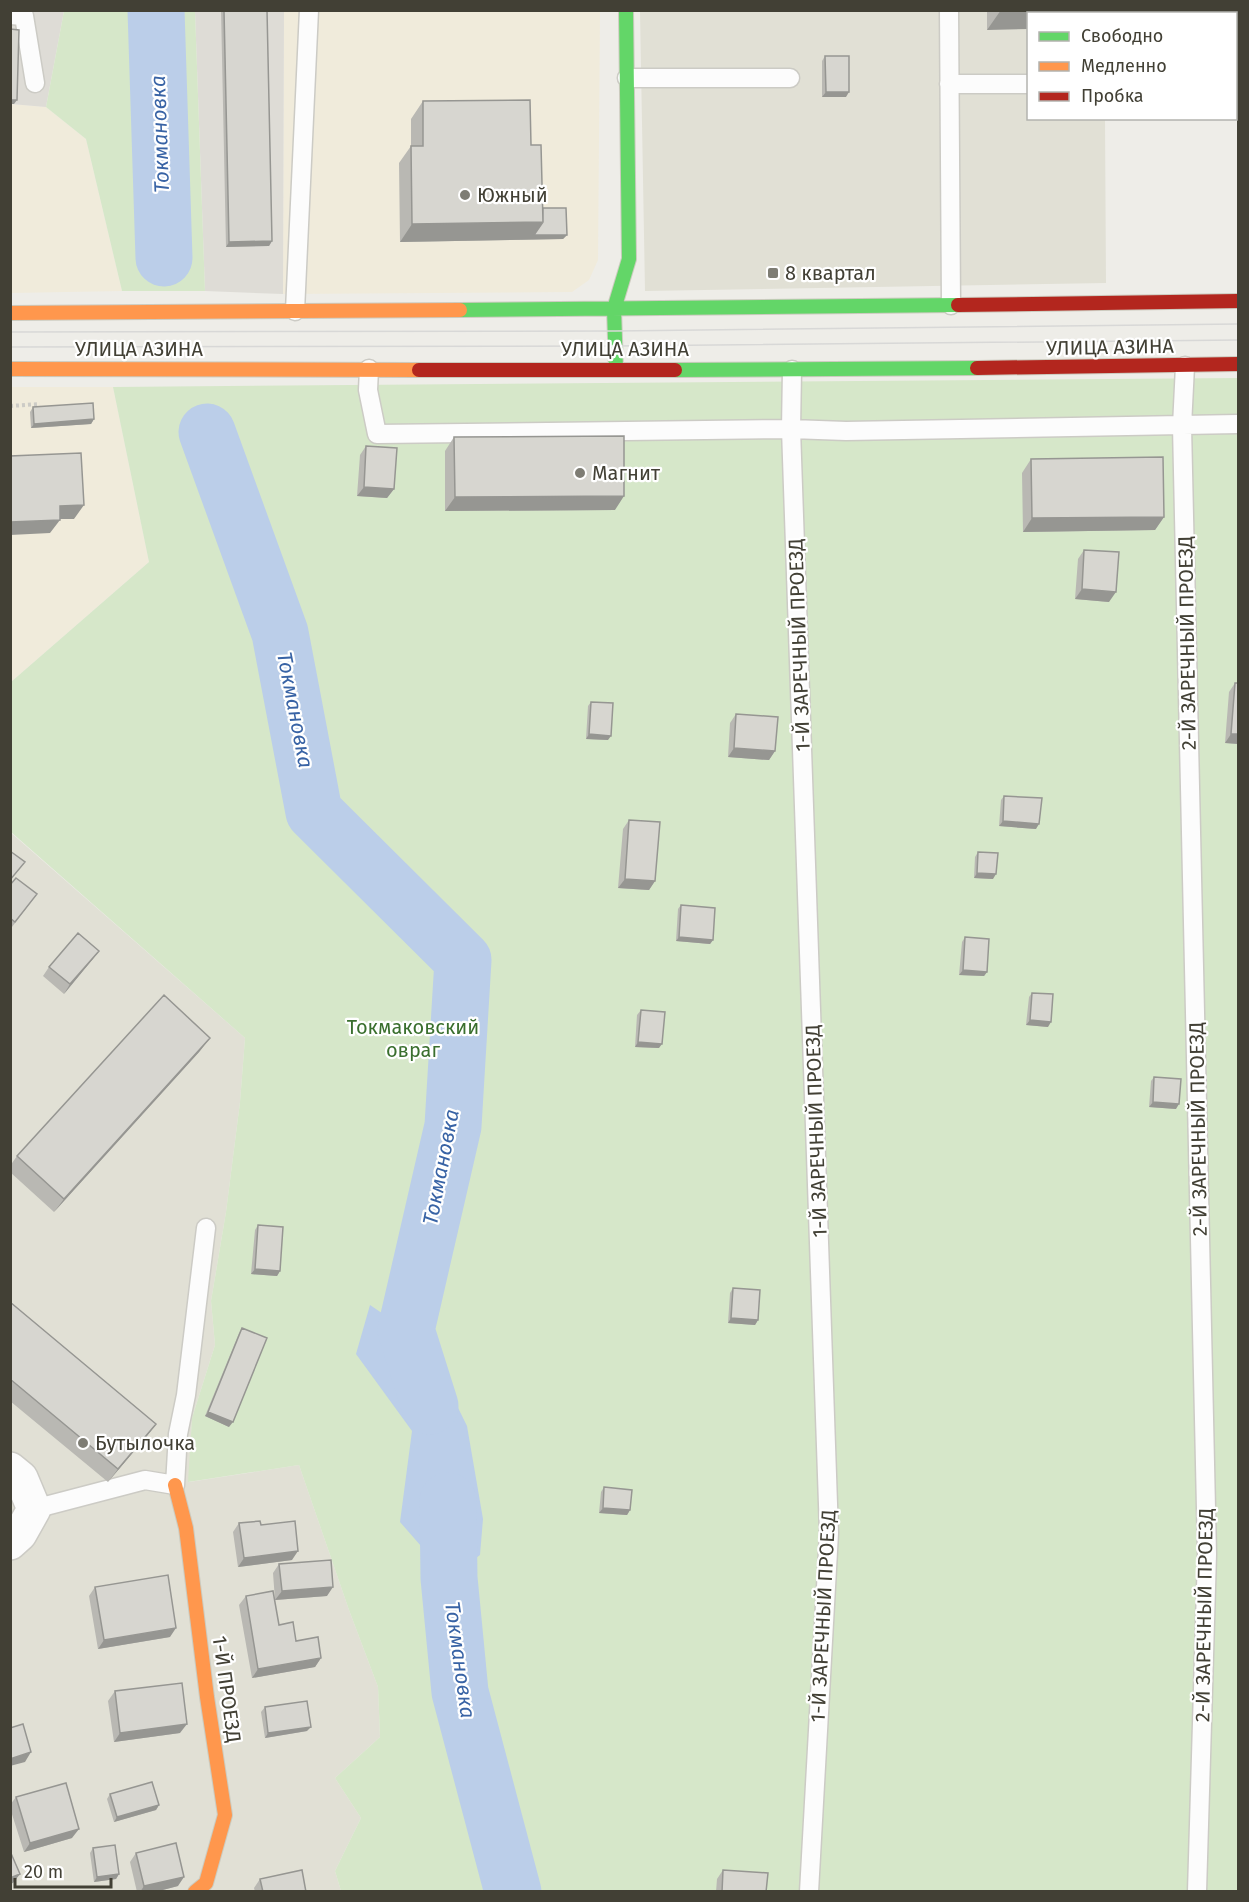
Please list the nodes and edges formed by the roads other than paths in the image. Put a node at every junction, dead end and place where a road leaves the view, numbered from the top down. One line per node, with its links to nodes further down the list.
1 (309, 10): 13 (lane)
2 (626, 10): 5 (main road)
3 (949, 10): 8 (lane)
4 (10, 15): 7 (lane)
5 (627, 78): 6 (lane); 12 (main road)
6 (790, 78)
7 (35, 83)
8 (949, 84): 9 (lane); 11 (lane)
9 (1027, 84)
10 (1239, 301): 11 (main road, УЛИЦА АЗИНА)
11 (951, 305): 12 (main road, УЛИЦА АЗИНА)
12 (614, 309): 13 (main road, УЛИЦА АЗИНА); 19 (main road)
13 (295, 310): 14 (main road, УЛИЦА АЗИНА)
14 (10, 313)
15 (1239, 364): 16 (main road, УЛИЦА АЗИНА)
16 (1185, 366): 20 (main road, УЛИЦА АЗИНА); 22 (lane, 2-Й ЗАРЕЧНЫЙ ПРОЕЗД)
17 (10, 369): 18 (main road, УЛИЦА АЗИНА)
18 (369, 369): 19 (main road, УЛИЦА АЗИНА); 23 (lane)
19 (616, 369): 20 (main road, УЛИЦА АЗИНА)
20 (792, 370): 23 (lane, 1-Й ЗАРЕЧНЫЙ ПРОЕЗД)
21 (1239, 424): 22 (lane)
22 (1182, 426): 23 (lane); 31 (lane, 2-Й ЗАРЕЧНЫЙ ПРОЕЗД)
23 (791, 429): 30 (lane, 1-Й ЗАРЕЧНЫЙ ПРОЕЗД)
24 (206, 1228): 26 (lane)
25 (10, 1469): 27 (street)
26 (175, 1485): 27 (lane); 29 (main road, 1-Й ПРОЕЗД)
27 (34, 1509): 28 (street)
28 (10, 1543)
29 (195, 1892)
30 (809, 1892)
31 (1197, 1892)

